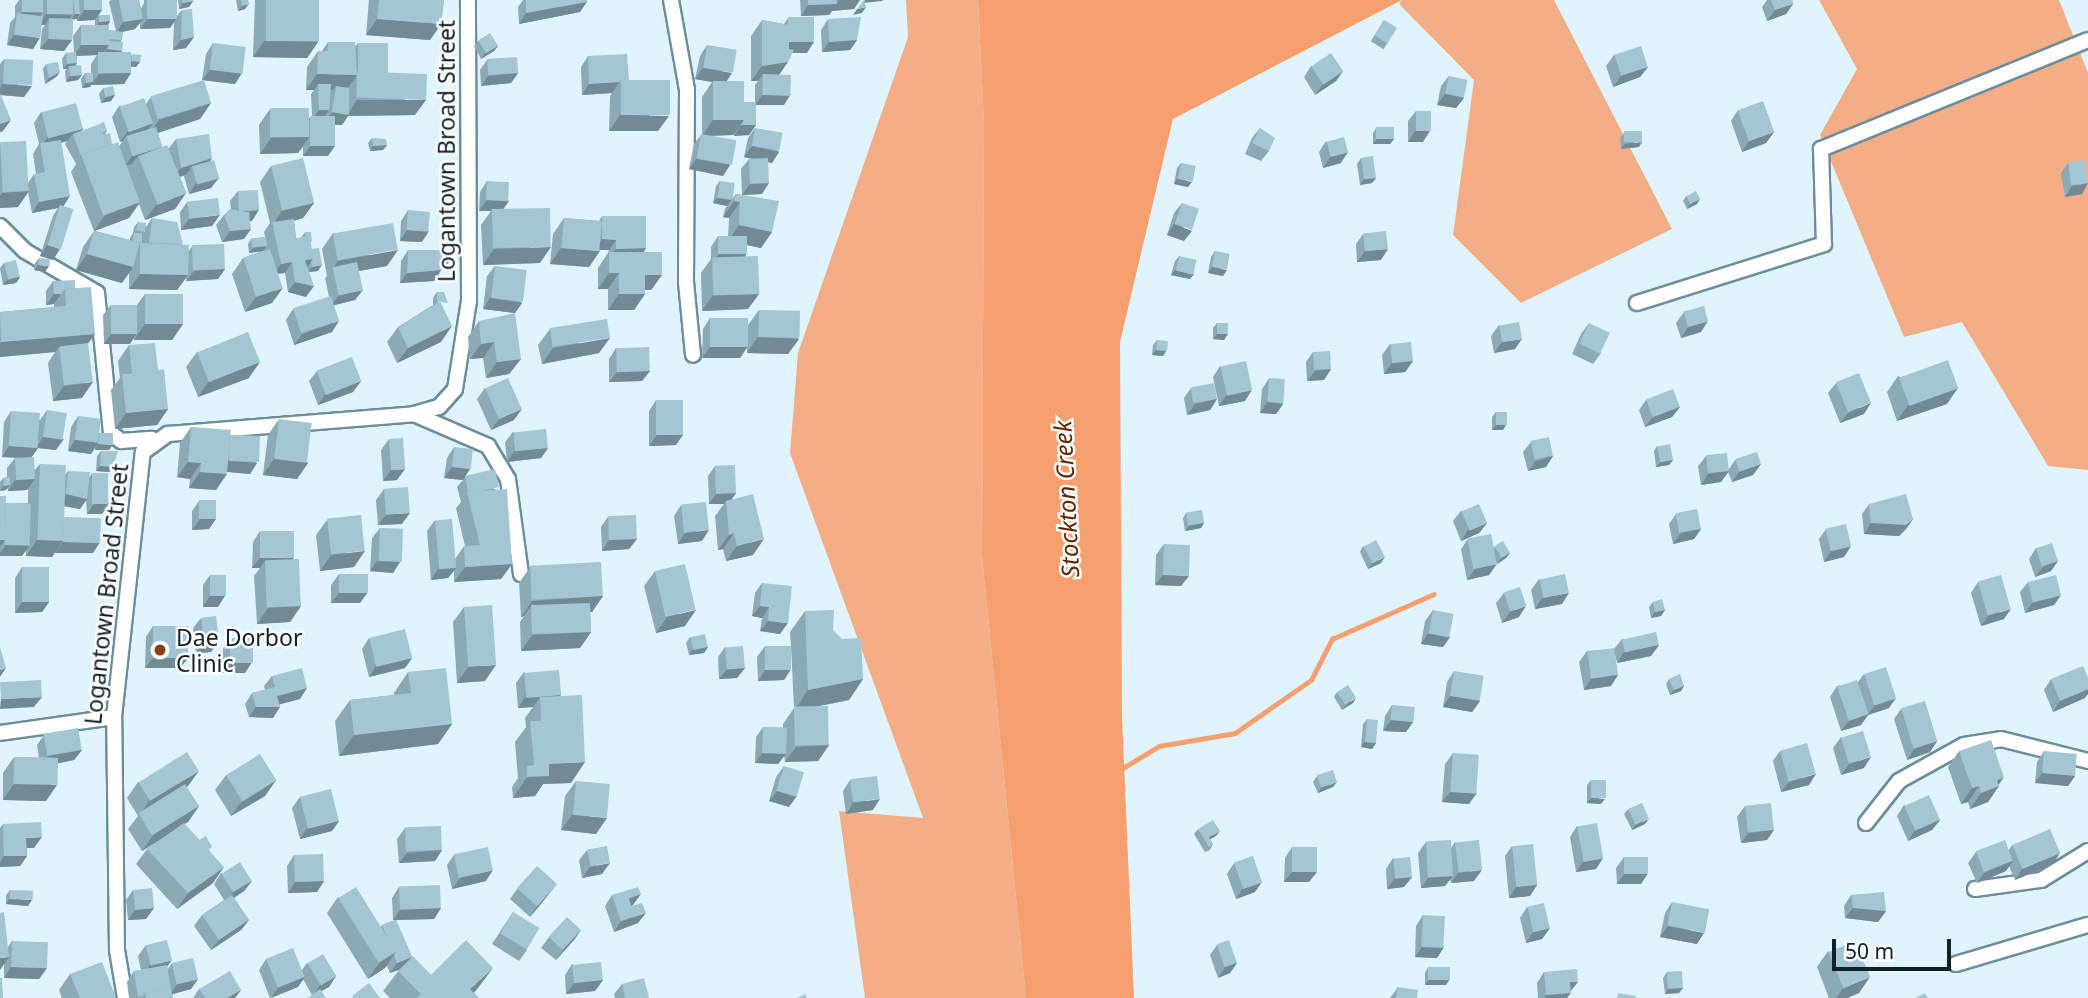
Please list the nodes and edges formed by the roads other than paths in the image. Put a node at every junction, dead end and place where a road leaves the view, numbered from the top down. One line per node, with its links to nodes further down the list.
1 (468, 0): 7 (street, Logantown Broad Street)
2 (671, 0): 6 (street)
3 (2088, 40): 5 (street)
4 (0, 226): 8 (street)
5 (1637, 303)
6 (693, 355)
7 (414, 414): 8 (street, Logantown Broad Street); 9 (street)
8 (152, 439): 10 (street, Logantown Broad Street)
9 (521, 574)
10 (114, 717): 11 (street); 18 (street, Logantown Broad Street)
11 (0, 733)
12 (2088, 761): 13 (street)
13 (1866, 823)
14 (2088, 851): 15 (street)
15 (1975, 889)
16 (2088, 925): 17 (street)
17 (1956, 964)
18 (125, 998)

